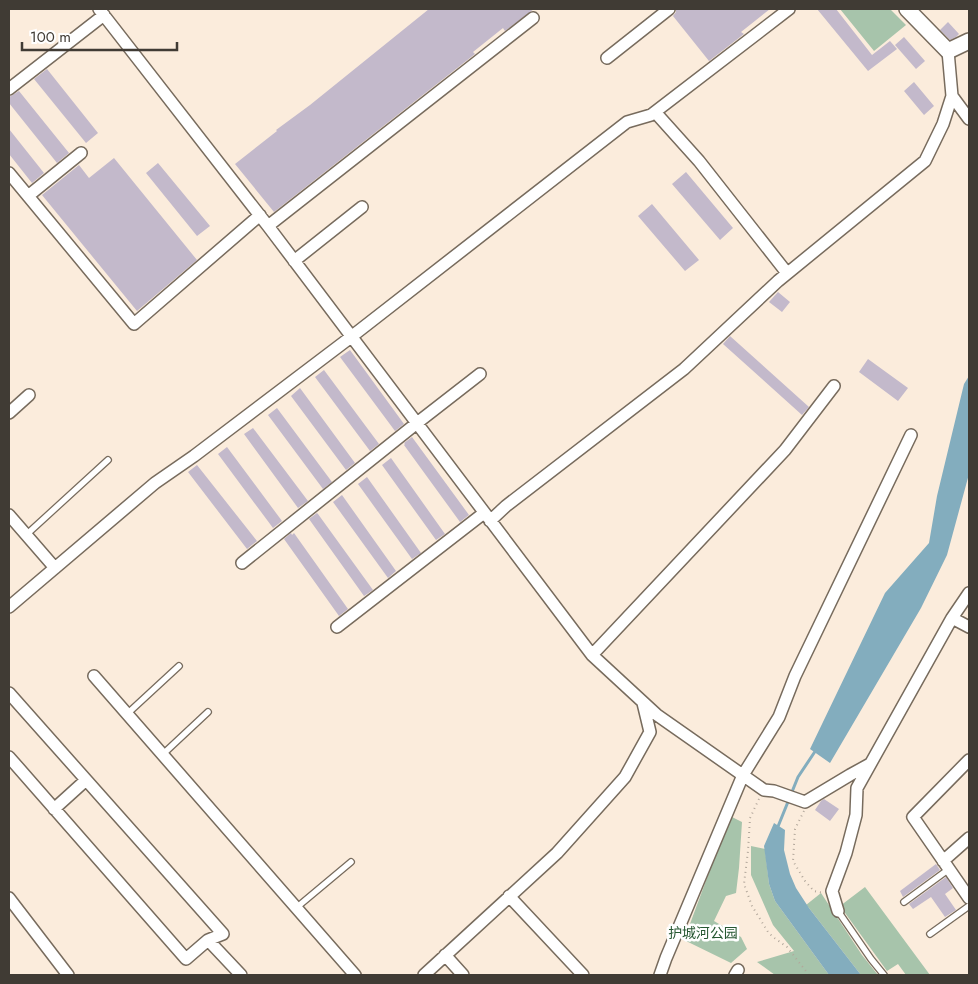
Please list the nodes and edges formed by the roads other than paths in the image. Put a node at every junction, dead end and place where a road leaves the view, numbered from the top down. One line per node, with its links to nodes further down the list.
1 (669, 9): 8 (street)
2 (789, 9): 11 (street)
3 (907, 9): 7 (main road)
4 (102, 12): 9 (street); 17 (street)
5 (533, 18): 18 (street)
6 (969, 41): 7 (main road)
7 (948, 51): 10 (street)
8 (607, 58)
9 (9, 89)
10 (952, 96): 12 (street); 20 (street)
11 (655, 112): 20 (street); 21 (street)
12 (969, 119)
13 (81, 153): 15 (street)
14 (9, 173): 15 (street)
15 (28, 196): 17 (street)
16 (362, 207): 19 (street)
17 (260, 215): 18 (street)
18 (268, 226): 19 (street)
19 (294, 261): 21 (street)
20 (787, 273): 30 (street)
21 (352, 337): 26 (street); 33 (street)
22 (480, 374): 26 (street)
23 (834, 386): 39 (street)
24 (28, 395): 25 (street)
25 (9, 413)
26 (416, 423): 30 (street); 32 (street)
27 (911, 435): 50 (street)
28 (108, 460): 31 (lane)
29 (9, 515): 31 (street)
30 (487, 517): 37 (street); 39 (street)
31 (26, 535): 33 (street)
32 (242, 563)
33 (55, 568): 35 (street)
34 (969, 593): 36 (street)
35 (9, 607)
36 (952, 618): 38 (street); 49 (street)
37 (337, 627)
38 (969, 627)
39 (592, 656): 43 (street)
40 (179, 666): 45 (lane)
41 (94, 676): 45 (street)
42 (9, 693): 51 (street)
43 (643, 703): 50 (street); 56 (street)
44 (208, 712): 46 (lane)
45 (127, 714): 46 (street)
46 (162, 755): 61 (street)
47 (9, 757): 52 (street)
48 (969, 760): 55 (street)
49 (870, 764): 50 (street); 62 (street)
50 (743, 775): 72 (street)
51 (86, 780): 52 (street); 64 (street)
52 (54, 809): 64 (street)
53 (969, 838): 55 (street)
54 (352, 862): 61 (lane)
55 (946, 865): 58 (street); 59 (lane)
56 (509, 896): 65 (street); 71 (street)
57 (9, 898): 66 (street)
58 (969, 898)
59 (904, 902)
60 (969, 906): 63 (lane)
61 (296, 908): 68 (street)
62 (838, 911): 73 (lane)
63 (930, 934)
64 (208, 940): 67 (street)
65 (445, 955): 69 (street); 70 (street)
66 (68, 975)
67 (241, 975)
68 (355, 975)
69 (424, 975)
70 (463, 975)
71 (584, 975)
72 (660, 975)
73 (884, 975)

